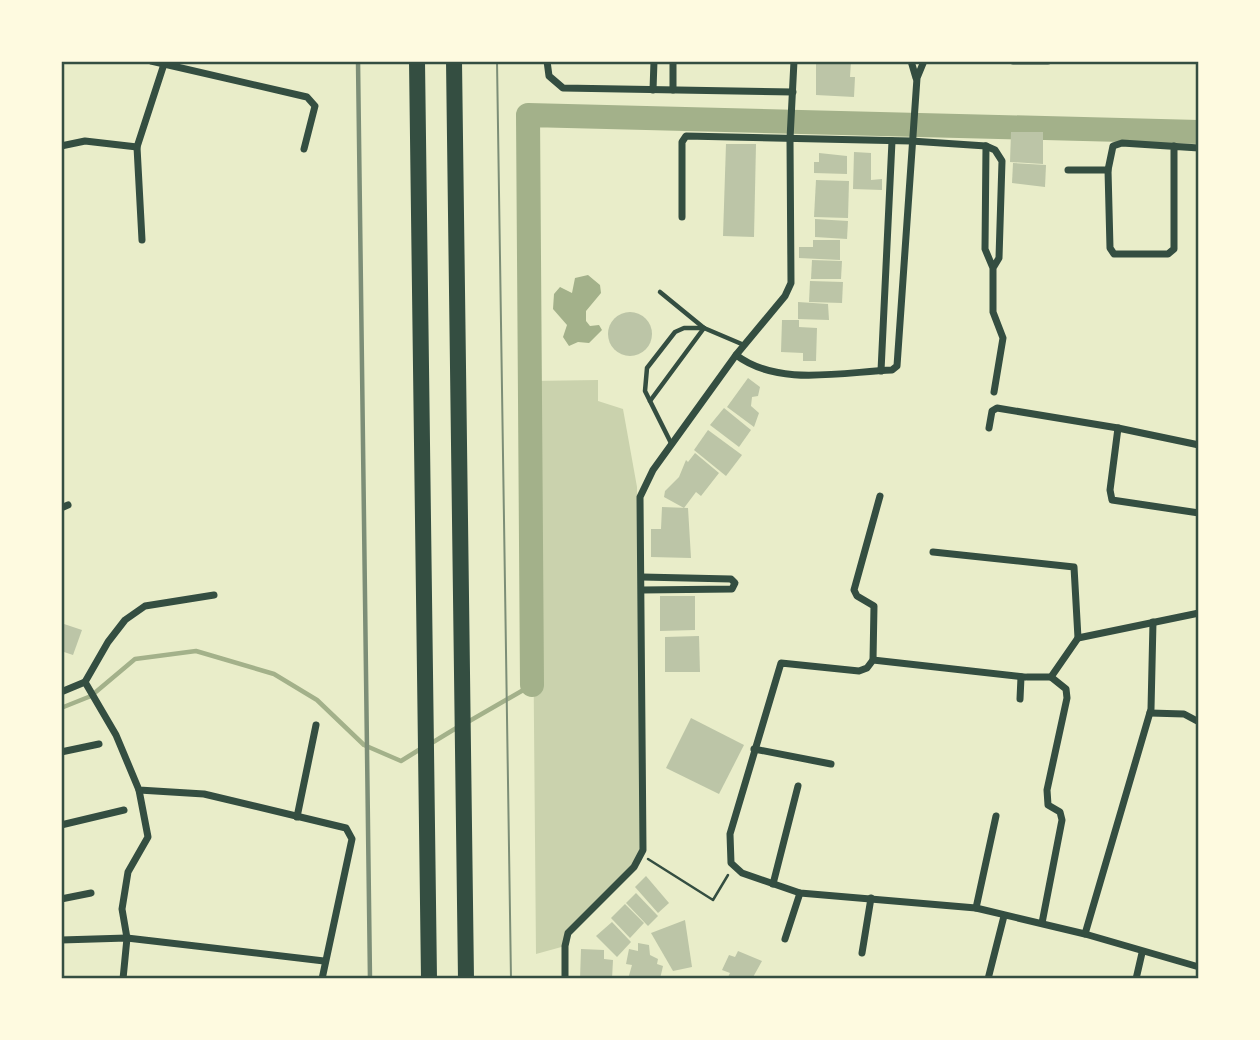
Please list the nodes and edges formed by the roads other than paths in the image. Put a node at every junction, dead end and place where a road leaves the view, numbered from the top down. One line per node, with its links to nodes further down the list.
1 (150, 61): 12 (street)
2 (417, 61): 88 (highway)
3 (454, 61): 89 (highway)
4 (547, 61): 14 (street)
5 (654, 61): 14 (street)
6 (673, 61): 15 (street)
7 (794, 61): 16 (street)
8 (911, 61): 13 (street)
9 (923, 61): 13 (street)
10 (1013, 61): 11 (street)
11 (1048, 61)
12 (164, 64): 23 (street); 25 (street)
13 (916, 78): 19 (street)
14 (653, 90): 15 (street)
15 (673, 90): 16 (street)
16 (793, 92): 17 (street)
17 (790, 135): 18 (street); 28 (street); 33 (street)
18 (892, 141): 19 (street); 35 (street)
19 (911, 141): 21 (street); 35 (street)
20 (61, 146): 23 (street)
21 (986, 146): 30 (street); 30 (street)
22 (1174, 146): 24 (street); 27 (street); 27 (street)
23 (137, 147): 29 (street)
24 (1199, 148)
25 (304, 149)
26 (1068, 170): 27 (street)
27 (1108, 170)
28 (682, 217)
29 (142, 240)
30 (993, 268): 36 (street)
31 (660, 292): 32 (lane)
32 (704, 328): 33 (lane); 37 (lane); 37 (lane)
33 (744, 345): 34 (street)
34 (736, 355): 35 (street); 40 (street)
35 (881, 371)
36 (994, 392)
37 (649, 401): 40 (lane)
38 (989, 428): 39 (street)
39 (1118, 428): 41 (street); 43 (street)
40 (672, 445): 45 (street)
41 (1199, 445)
42 (880, 496): 51 (street)
43 (1199, 513)
44 (933, 552): 50 (street)
45 (642, 577): 46 (street); 46 (street)
46 (642, 590): 90 (street)
47 (214, 595): 54 (street)
48 (1199, 613): 49 (street)
49 (1153, 622): 50 (street); 57 (street)
50 (1078, 638): 53 (street)
51 (873, 660): 52 (street); 61 (street)
52 (1024, 677): 53 (street); 56 (street)
53 (1051, 677): 77 (street)
54 (85, 682): 55 (street); 65 (street)
55 (61, 691)
56 (1020, 699)
57 (1150, 713): 58 (street); 78 (street)
58 (1199, 722)
59 (316, 725): 68 (street)
60 (99, 744): 62 (street)
61 (754, 749): 63 (street); 70 (street)
62 (61, 752)
63 (831, 764)
64 (798, 786): 70 (street)
65 (139, 790): 68 (street); 79 (street)
66 (124, 810): 69 (street)
67 (996, 816): 75 (street)
68 (297, 817): 84 (street)
69 (61, 825)
70 (773, 884): 72 (street)
71 (91, 893): 74 (street)
72 (800, 893): 73 (street); 80 (street)
73 (871, 898): 75 (street); 82 (street)
74 (61, 899)
75 (976, 908): 76 (street)
76 (1004, 916): 77 (street); 91 (street)
77 (1042, 923): 78 (street)
78 (1085, 934): 83 (street)
79 (127, 938): 81 (street); 84 (street); 86 (street)
80 (785, 939)
81 (61, 940)
82 (862, 953)
83 (1142, 953): 85 (street); 92 (street)
84 (324, 961): 87 (street)
85 (1199, 967)
86 (123, 979)
87 (322, 979)
88 (429, 979)
89 (466, 979)
90 (565, 979)
91 (988, 979)
92 (1136, 979)

